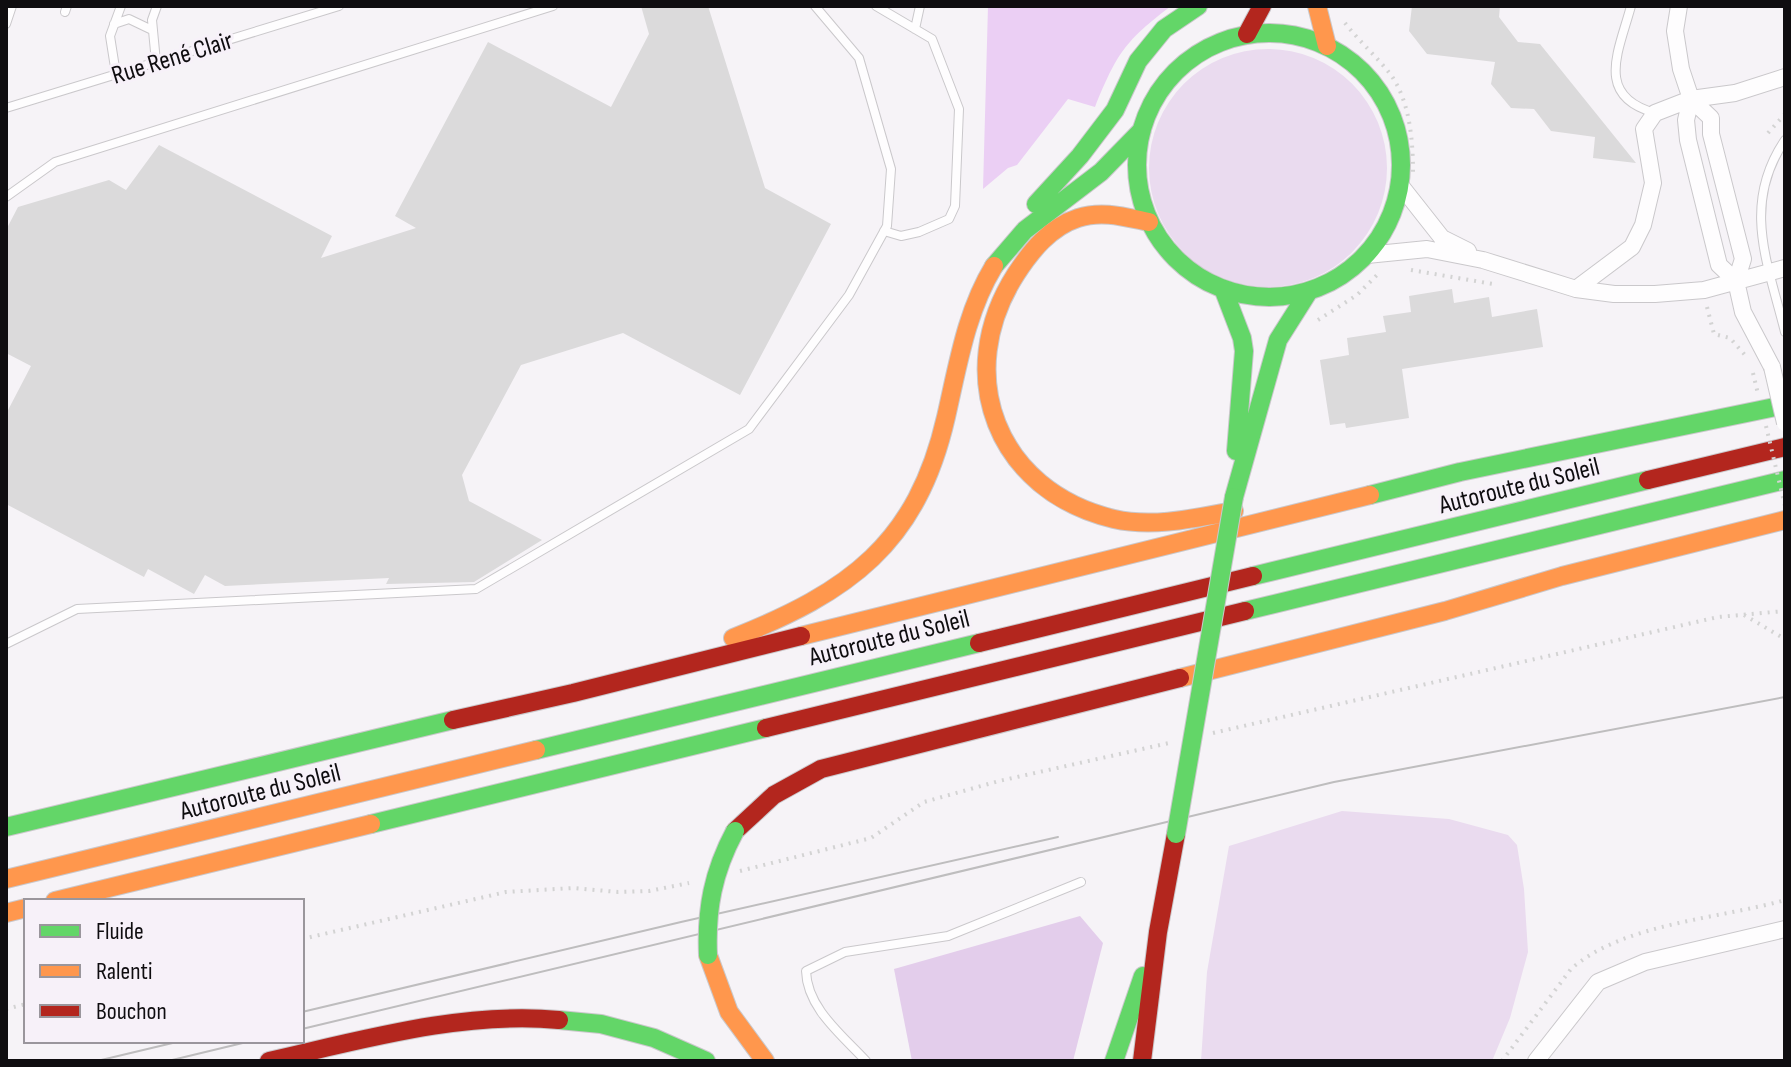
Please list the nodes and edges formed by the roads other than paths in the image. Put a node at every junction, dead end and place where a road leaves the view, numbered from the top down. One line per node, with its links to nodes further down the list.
1 (12, 6): 14 (lane)
2 (121, 6): 15 (lane)
3 (157, 6): 17 (lane)
4 (339, 6): 20 (lane, Rue René Clair)
5 (553, 6): 29 (lane)
6 (815, 6): 31 (lane)
7 (876, 6): 16 (lane)
8 (920, 6): 16 (lane)
9 (1198, 6): 32 (main road)
10 (1262, 6): 18 (main road)
11 (1317, 6): 19 (main road)
12 (1631, 6): 25 (lane)
13 (1679, 6): 23 (street)
14 (6, 24)
15 (114, 24): 17 (lane); 21 (lane)
16 (915, 29): 31 (lane)
17 (152, 30): 20 (lane)
18 (1247, 34): 19 (main road); 26 (main road)
19 (1327, 46): 28 (main road)
20 (156, 62): 21 (lane, Rue René Clair)
21 (116, 74): 24 (lane, Rue René Clair)
22 (1785, 77): 23 (street)
23 (1691, 99): 25 (street); 36 (street); 36 (street)
24 (6, 108)
25 (1655, 113): 37 (street)
26 (1142, 130): 30 (main road); 32 (main road)
27 (1785, 140): 35 (lane)
28 (1401, 186): 33 (main road); 34 (street)
29 (6, 197)
30 (1149, 222): 38 (main road); 44 (main road)
31 (884, 231): 48 (lane)
32 (1004, 251): 49 (main road)
33 (1367, 255): 34 (street); 39 (main road)
34 (1483, 260): 37 (street)
35 (1778, 269): 36 (street); 40 (lane)
36 (1736, 281): 37 (street); 42 (street, bridge)
37 (1576, 289)
38 (1224, 291): 39 (main road); 46 (main road)
39 (1309, 291): 46 (main road)
40 (1785, 332)
41 (1785, 405): 44 (main road)
42 (1785, 423)
43 (1785, 447): 51 (main road, Autoroute du Soleil)
44 (1460, 472): 49 (main road)
45 (1785, 480): 53 (main road)
46 (1234, 497): 55 (main road, bridge)
47 (1785, 520): 58 (main road, bridge)
48 (6, 644)
49 (366, 739): 50 (main road)
50 (6, 827)
51 (6, 879)
52 (1081, 882): 59 (lane)
53 (63, 899)
54 (1785, 929): 62 (street)
55 (1158, 932): 60 (main road); 61 (main road)
56 (269, 1061): 57 (main road)
57 (706, 1061)
58 (765, 1061)
59 (866, 1061)
60 (1114, 1061)
61 (1142, 1061)
62 (1536, 1061)

